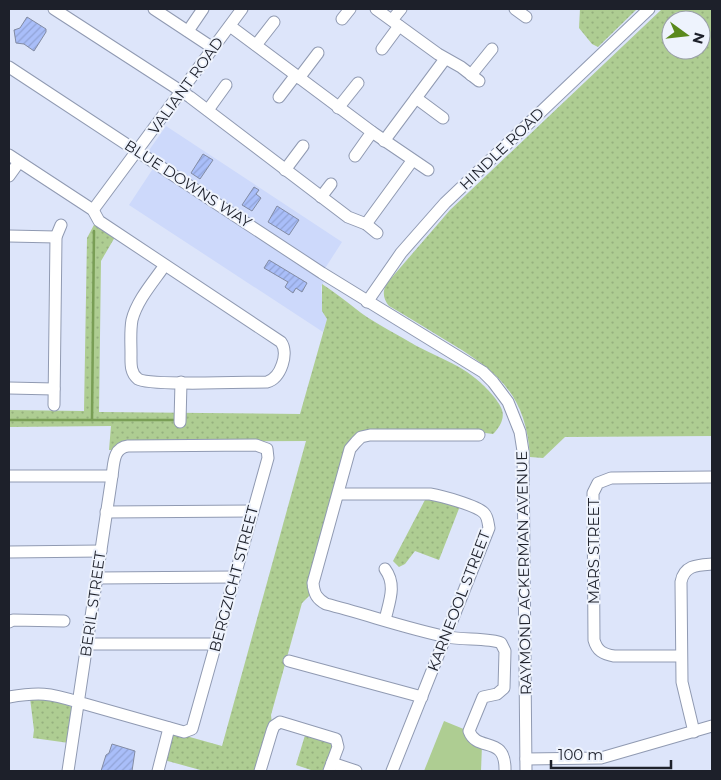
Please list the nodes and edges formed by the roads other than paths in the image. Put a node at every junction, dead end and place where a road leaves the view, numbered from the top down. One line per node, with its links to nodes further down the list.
1 (54, 9): 26 (street)
2 (154, 9): 15 (street)
3 (203, 9): 15 (street)
4 (242, 9): 14 (street, VALIANT ROAD)
5 (350, 9): 11 (street)
6 (376, 9): 13 (street)
7 (401, 9): 13 (street)
8 (515, 9): 10 (street)
9 (649, 9): 52 (street, HINDLE ROAD)
10 (526, 17)
11 (342, 19)
12 (274, 22): 16 (street)
13 (396, 23): 18 (street); 21 (street)
14 (230, 26): 16 (street); 17 (street, VALIANT ROAD)
15 (188, 31): 17 (street)
16 (256, 45): 23 (street)
17 (213, 48): 26 (street, VALIANT ROAD)
18 (382, 49)
19 (492, 49): 21 (street)
20 (318, 53): 23 (street)
21 (445, 59): 28 (street)
22 (9, 67): 35 (street, BLUE DOWNS WAY)
23 (297, 77): 27 (street); 29 (street)
24 (358, 83): 29 (street)
25 (226, 86): 30 (street)
26 (182, 91): 30 (street); 35 (street, VALIANT ROAD)
27 (279, 97)
28 (416, 98): 31 (street); 33 (street)
29 (338, 108): 32 (street)
30 (208, 110): 40 (street)
31 (443, 118)
32 (372, 132): 33 (street); 37 (street)
33 (384, 141): 38 (street)
34 (303, 146): 40 (street)
35 (138, 151): 45 (street, VALIANT ROAD); 52 (street, BLUE DOWNS WAY)
36 (9, 155): 39 (street)
37 (355, 156)
38 (412, 161): 41 (street); 46 (street)
39 (19, 162): 42 (street); 45 (street)
40 (285, 170): 44 (street)
41 (428, 170)
42 (9, 176)
43 (330, 184): 44 (street)
44 (321, 197): 46 (street)
45 (93, 210): 51 (street)
46 (366, 224): 48 (street)
47 (61, 225): 50 (street)
48 (377, 232)
49 (9, 236): 50 (street)
50 (56, 237): 55 (street)
51 (165, 265): 53 (street); 53 (street)
52 (367, 302): 86 (street, RAYMOND ACKERMAN AVENUE)
53 (181, 382): 57 (street)
54 (9, 388): 55 (street)
55 (54, 389): 56 (street)
56 (54, 405)
57 (180, 422)
58 (479, 435): 63 (street)
59 (128, 446): 61 (street, BERIL STREET); 64 (street, BERGZICHT STREET)
60 (9, 476): 61 (street)
61 (112, 476): 65 (street, BERIL STREET)
62 (712, 477): 78 (street, MARS STREET)
63 (339, 494): 72 (street); 75 (street, KARNEOOL STREET)
64 (252, 511): 65 (street); 70 (street, BERGZICHT STREET)
65 (106, 512): 66 (street, BERIL STREET)
66 (101, 551): 67 (street); 71 (street, BERIL STREET)
67 (9, 552)
68 (712, 564): 78 (street)
69 (385, 570): 72 (street)
70 (235, 577): 71 (street); 77 (street, BERGZICHT STREET)
71 (97, 578): 76 (street, BERIL STREET)
72 (385, 620): 75 (street)
73 (64, 621): 74 (street)
74 (9, 622)
75 (446, 636): 81 (street, KARNEOOL STREET); 93 (street)
76 (87, 644): 77 (street); 82 (street, BERIL STREET)
77 (216, 644): 84 (street, BERGZICHT STREET)
78 (681, 656): 85 (street)
79 (289, 661): 81 (street)
80 (9, 697): 82 (street, BERGZICHT STREET)
81 (422, 697): 92 (street, KARNEOOL STREET)
82 (78, 702): 84 (street, BERGZICHT STREET); 88 (street, BERIL STREET)
83 (712, 726): 85 (street)
84 (169, 728): 89 (street)
85 (694, 732): 86 (street)
86 (526, 759): 94 (street, RAYMOND ACKERMAN AVENUE)
87 (330, 767): 90 (street); 91 (street)
88 (68, 771)
89 (158, 771)
90 (260, 771)
91 (356, 771)
92 (392, 771)
93 (505, 771)
94 (526, 771)

